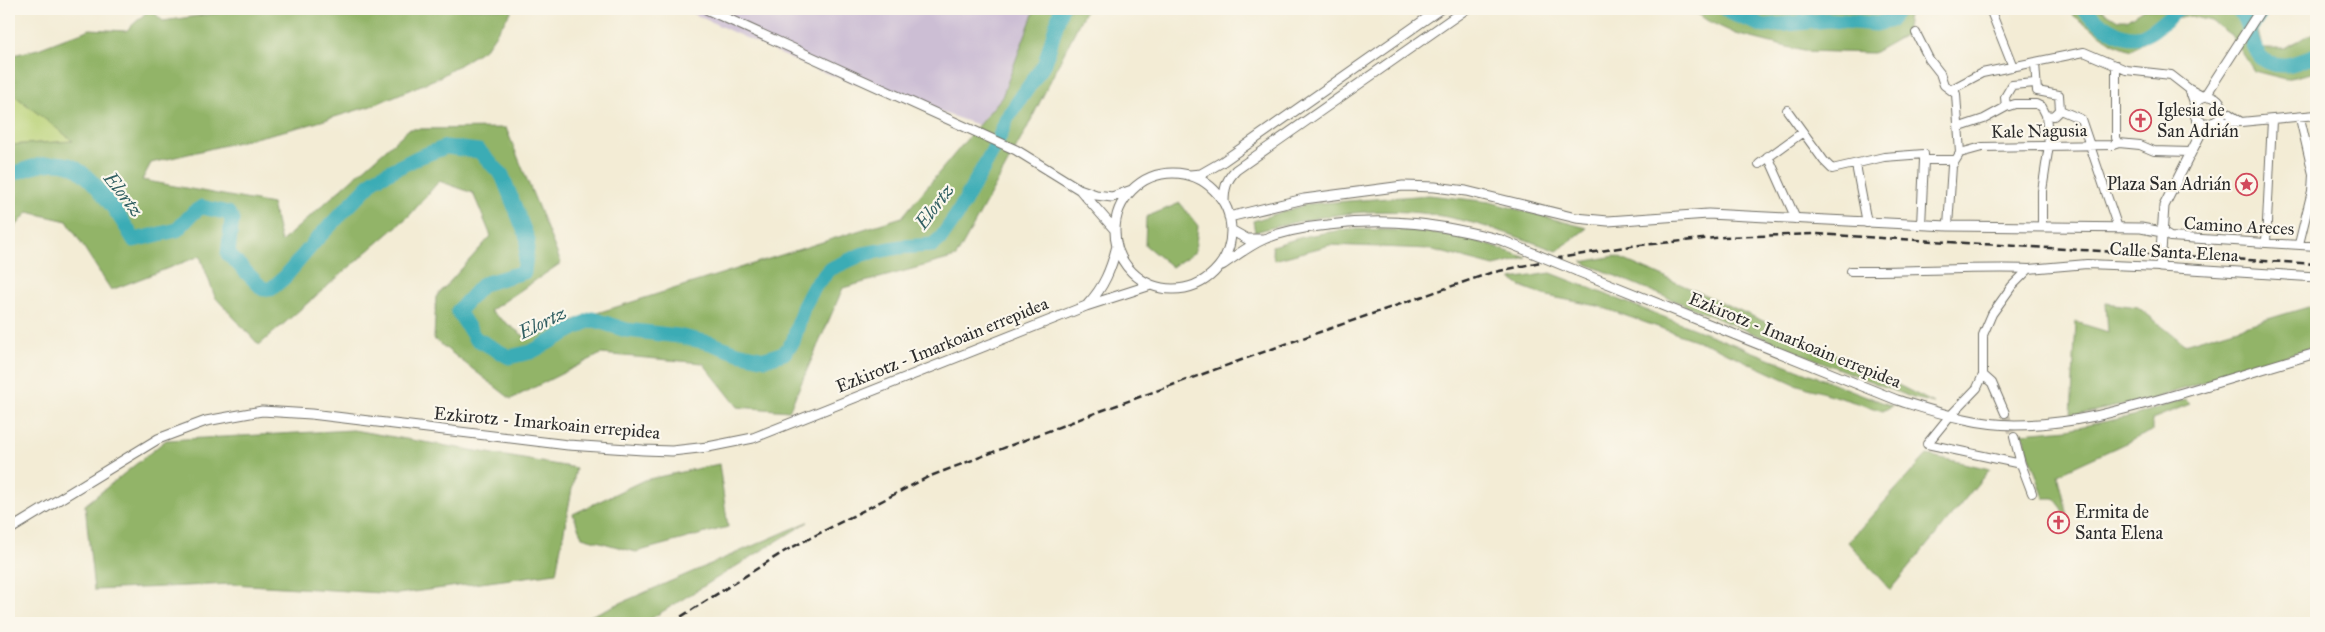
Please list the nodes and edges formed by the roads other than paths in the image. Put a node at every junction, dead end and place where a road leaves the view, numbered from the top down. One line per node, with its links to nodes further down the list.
1 (706, 9): 41 (street)
2 (1440, 9): 40 (street)
3 (1466, 9): 43 (street)
4 (1990, 9): 9 (street)
5 (2259, 11): 10 (street)
6 (1916, 33): 12 (street)
7 (2035, 63): 8 (street); 9 (street); 11 (street)
8 (2116, 65): 13 (street); 30 (street)
9 (2013, 67): 12 (street)
10 (2219, 76): 14 (street); 15 (street)
11 (2035, 82): 17 (street); 20 (street)
12 (1952, 89): 28 (street)
13 (2189, 89): 14 (street); 16 (street)
14 (2204, 97): 15 (street); 16 (street)
15 (2217, 100): 18 (street)
16 (2195, 106): 23 (street)
17 (2006, 107): 21 (street); 28 (street)
18 (2222, 109): 26 (street); 27 (street)
19 (1787, 110): 29 (street)
20 (2060, 110): 21 (street); 32 (street)
21 (2046, 115): 31 (street)
22 (2316, 115): 24 (street)
23 (2196, 117): 27 (street); 33 (street)
24 (2300, 118): 25 (street); 56 (street)
25 (2272, 120): 26 (street); 55 (street)
26 (2241, 122): 27 (street)
27 (2210, 123): 33 (street)
28 (1960, 127): 34 (street)
29 (1803, 132): 35 (street); 39 (street)
30 (2119, 143): 32 (street, Kale Nagusia); 33 (street, Kale Nagusia)
31 (2049, 145): 32 (street, Kale Nagusia); 34 (street, Kale Nagusia); 49 (street)
32 (2089, 146): 50 (street)
33 (2192, 148): 53 (street)
34 (1960, 153): 37 (street)
35 (1768, 156): 38 (street); 45 (street)
36 (1924, 160): 37 (street); 39 (street); 47 (street)
37 (1955, 160): 48 (street)
38 (1759, 164)
39 (1856, 164): 46 (street)
40 (1186, 175): 42 (street); 43 (street)
41 (1079, 189): 42 (street); 51 (street)
42 (1132, 190): 51 (street)
43 (1224, 203): 44 (street)
44 (1229, 217): 45 (street); 52 (street)
45 (1796, 218): 46 (street)
46 (1867, 223): 47 (street)
47 (1921, 225): 48 (street)
48 (1948, 226): 49 (street)
49 (2042, 227): 50 (street)
50 (2118, 228): 53 (street)
51 (1115, 230): 57 (street)
52 (1231, 230): 54 (street, Ezkirotz - Imarkoain errepidea); 60 (street)
53 (2162, 232): 55 (street, Camino Areces); 59 (street)
54 (1265, 238): 60 (street, Ezkirotz - Imarkoain errepidea); 69 (street, Ezkirotz - Imarkoain errepidea, bridge)
55 (2266, 242): 56 (street, Camino Areces)
56 (2299, 244): 58 (street, Camino Areces)
57 (1117, 246): 64 (street); 65 (street, Ezkirotz - Imarkoain errepidea)
58 (2316, 246)
59 (2160, 267): 61 (street, Calle Santa Elena); 63 (street, Calle Santa Elena)
60 (1218, 268): 64 (street)
61 (2029, 269): 62 (street, Calle Santa Elena); 67 (street)
62 (1851, 271)
63 (2316, 277)
64 (1152, 285): 65 (street, Ezkirotz - Imarkoain errepidea)
65 (1086, 306): 73 (street, Ezkirotz - Imarkoain errepidea)
66 (2316, 353): 69 (street, Ezkirotz - Imarkoain errepidea)
67 (1983, 375): 68 (street); 69 (street)
68 (2006, 413)
69 (1949, 417): 71 (street)
70 (2014, 437): 71 (street)
71 (2021, 464): 72 (street)
72 (2032, 493)
73 (9, 530)

